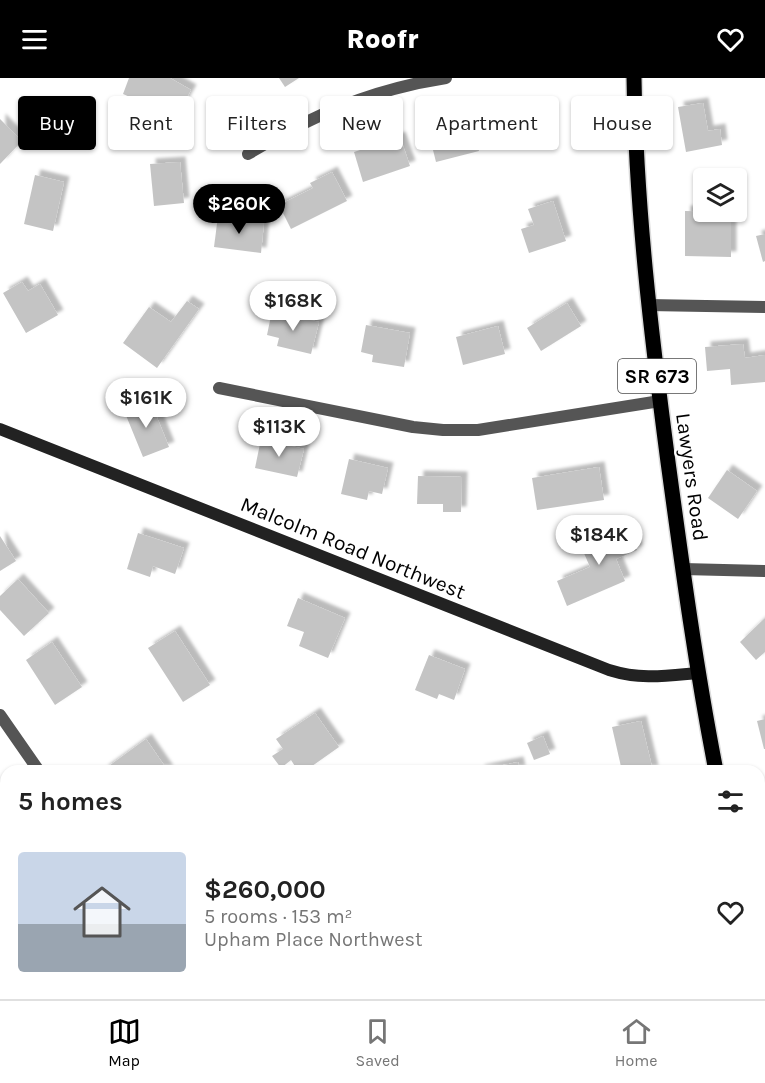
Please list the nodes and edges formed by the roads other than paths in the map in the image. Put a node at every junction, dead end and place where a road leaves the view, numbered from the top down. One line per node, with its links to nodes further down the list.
1 (446, 78): 3 (street)
2 (634, 78): 4 (main road, Lawyers Road / SR 673)
3 (248, 154)
4 (648, 304): 5 (street); 7 (main road, Lawyers Road / SR 673)
5 (765, 307)
6 (219, 388): 7 (street)
7 (660, 401): 9 (main road, Lawyers Road / SR 673)
8 (0, 429): 11 (main road, Malcolm Road Northwest)
9 (682, 569): 10 (street); 11 (main road, Lawyers Road / SR 673)
10 (765, 571)
11 (697, 673): 14 (main road, Lawyers Road / SR 673)
12 (0, 715): 13 (street)
13 (35, 765)
14 (715, 765)

